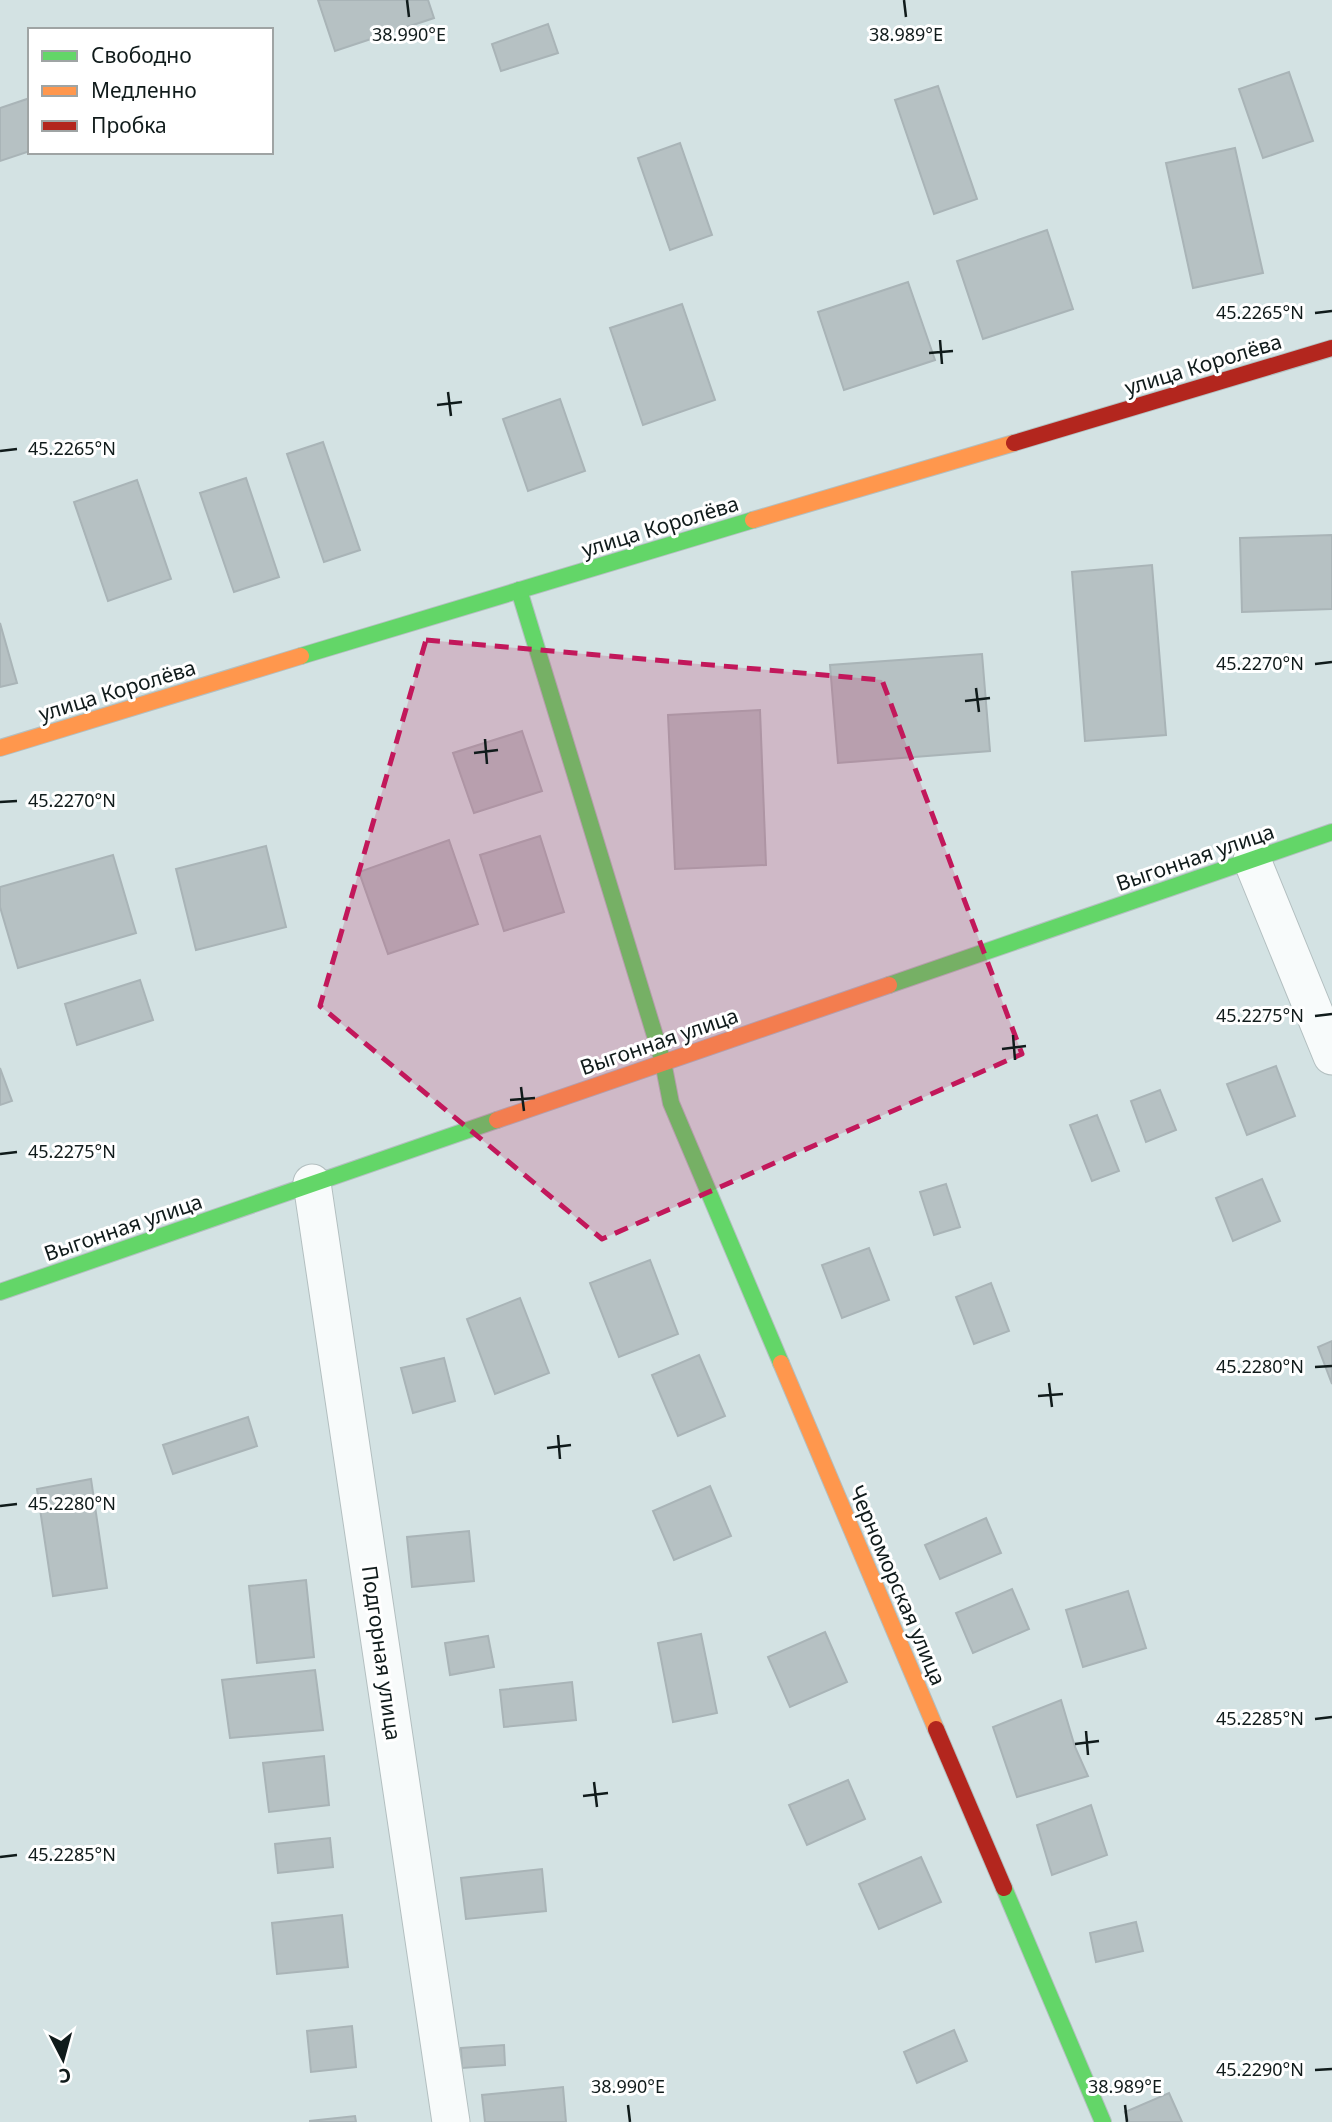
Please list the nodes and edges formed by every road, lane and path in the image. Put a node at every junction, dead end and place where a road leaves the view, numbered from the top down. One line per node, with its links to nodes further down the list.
1 (1332, 348): 2 (street, улица Королёва)
2 (519, 590): 3 (street, улица Королёва); 7 (street, Черноморская улица)
3 (0, 748)
4 (1332, 832): 5 (street, Выгонная улица)
5 (1251, 860): 6 (street); 7 (street, Выгонная улица)
6 (1332, 1056)
7 (663, 1062): 8 (street, Выгонная улица); 11 (street, Черноморская улица)
8 (312, 1183): 9 (street, Выгонная улица); 10 (street, Подгорная улица)
9 (0, 1292)
10 (451, 2122)
11 (1102, 2122)

